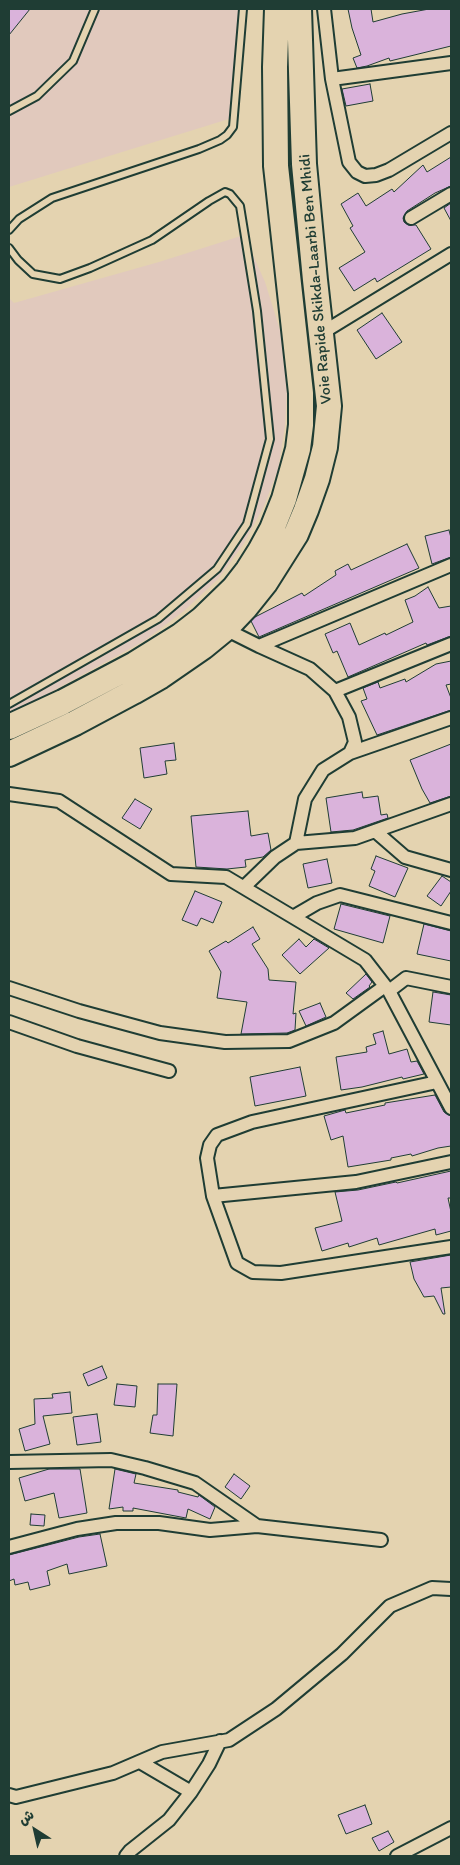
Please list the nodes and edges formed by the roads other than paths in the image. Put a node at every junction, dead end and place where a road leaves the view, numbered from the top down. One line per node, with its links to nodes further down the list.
1 (95, 9): 8 (lane)
2 (243, 9): 12 (lane)
3 (277, 9): 23 (highway, Voie Rapide Skikda-Laarbi Ben Mhidi)
4 (299, 9): 15 (highway, Voie Rapide Skikda-Laarbi Ben Mhidi)
5 (324, 9): 7 (street)
6 (451, 63): 7 (street)
7 (332, 79): 9 (street)
8 (9, 110)
9 (451, 134)
10 (451, 194): 11 (street)
11 (411, 218)
12 (9, 230)
13 (9, 248): 21 (lane)
14 (451, 254): 15 (street)
15 (322, 333): 17 (highway, Voie Rapide Skikda-Laarbi Ben Mhidi)
16 (451, 565): 19 (street)
17 (225, 629): 19 (street); 25 (highway, Voie Rapide Skikda-Laarbi Ben Mhidi)
18 (451, 644): 20 (street)
19 (259, 646): 20 (street)
20 (336, 691): 24 (street)
21 (9, 704)
22 (451, 718): 24 (street)
23 (9, 727)
24 (350, 753): 29 (street)
25 (9, 754)
26 (9, 794): 31 (street)
27 (451, 804): 28 (street)
28 (375, 831): 29 (street); 30 (street)
29 (296, 843): 31 (street)
30 (451, 870)
31 (244, 887): 32 (street)
32 (293, 917): 33 (street); 36 (street)
33 (451, 923)
34 (451, 987): 36 (street)
35 (9, 988): 36 (street)
36 (387, 988): 39 (street)
37 (9, 1022): 38 (street)
38 (170, 1071)
39 (438, 1082): 40 (street); 42 (street)
40 (451, 1108)
41 (451, 1162): 42 (street)
42 (213, 1196): 43 (street)
43 (451, 1247)
44 (9, 1462): 45 (street)
45 (257, 1526): 46 (street); 47 (street)
46 (381, 1540)
47 (9, 1547)
48 (451, 1589): 49 (street)
49 (220, 1741): 50 (street); 51 (street)
50 (140, 1762): 51 (street); 52 (street)
51 (191, 1792): 54 (street)
52 (11, 1799)
53 (451, 1828): 55 (street)
54 (126, 1856)
55 (397, 1856)

